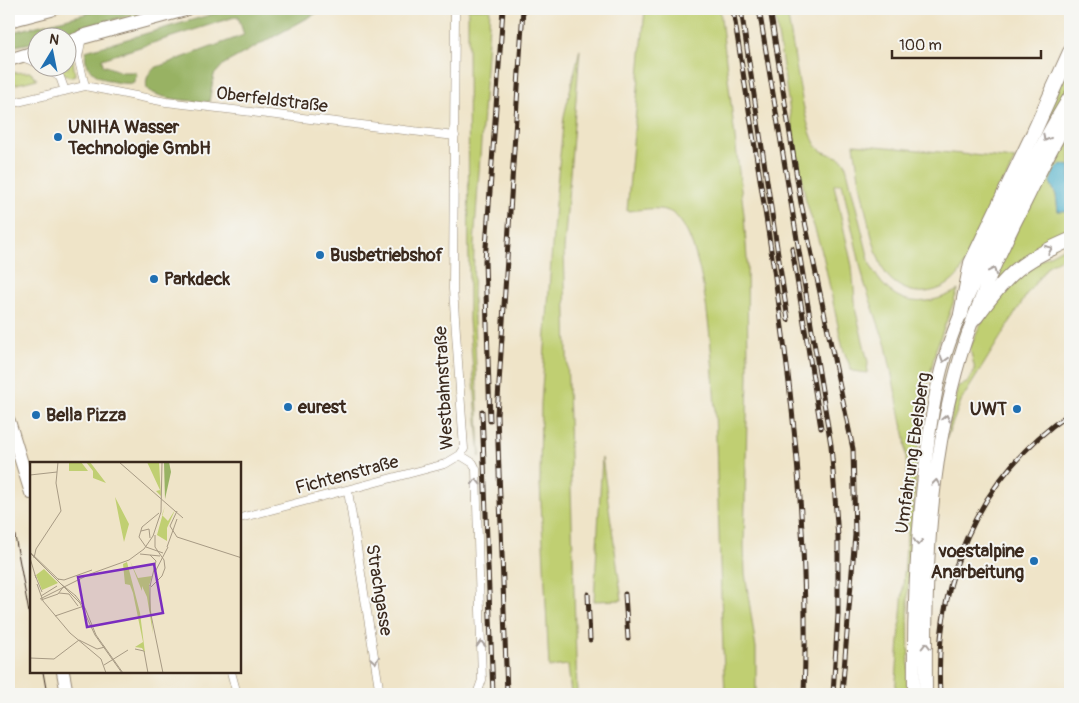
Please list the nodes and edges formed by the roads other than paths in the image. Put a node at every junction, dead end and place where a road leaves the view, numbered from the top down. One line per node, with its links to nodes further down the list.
1 (52, 9): 4 (highway)
2 (185, 9): 5 (highway)
3 (455, 9): 17 (street, Westbahnstraße)
4 (9, 20)
5 (82, 37): 6 (main road); 12 (street)
6 (78, 38)
7 (1070, 52): 19 (highway)
8 (28, 54): 9 (main road)
9 (15, 58): 10 (street)
10 (28, 61)
11 (60, 78): 13 (street)
12 (86, 86): 13 (street, Oberfeldstraße); 17 (street, Oberfeldstraße)
13 (65, 91): 15 (street, Oberfeldstraße)
14 (1070, 96): 19 (main road, Umfahrung Ebelsberg, one-way to 19)
15 (9, 104)
16 (1070, 118): 20 (main road, Umfahrung Ebelsberg, one-way to 16)
17 (455, 136): 22 (street, Westbahnstraße)
18 (1070, 240): 20 (highway, one-way to 18)
19 (961, 314): 32 (main road, Umfahrung Ebelsberg, one-way to 32)
20 (976, 316): 33 (main road, Umfahrung Ebelsberg, one-way to 20)
21 (9, 421): 23 (main road)
22 (460, 455): 24 (street, Fichtenstraße); 28 (street, Westbahnstraße, one-way to 22)
23 (30, 490)
24 (348, 490): 25 (street, Fichtenstraße); 31 (street, Strachgasse, one-way to 31)
25 (241, 518)
26 (63, 673): 29 (main road)
27 (231, 673): 30 (street)
28 (478, 693)
29 (67, 694)
30 (237, 694)
31 (380, 694)
32 (914, 694)
33 (926, 694)

